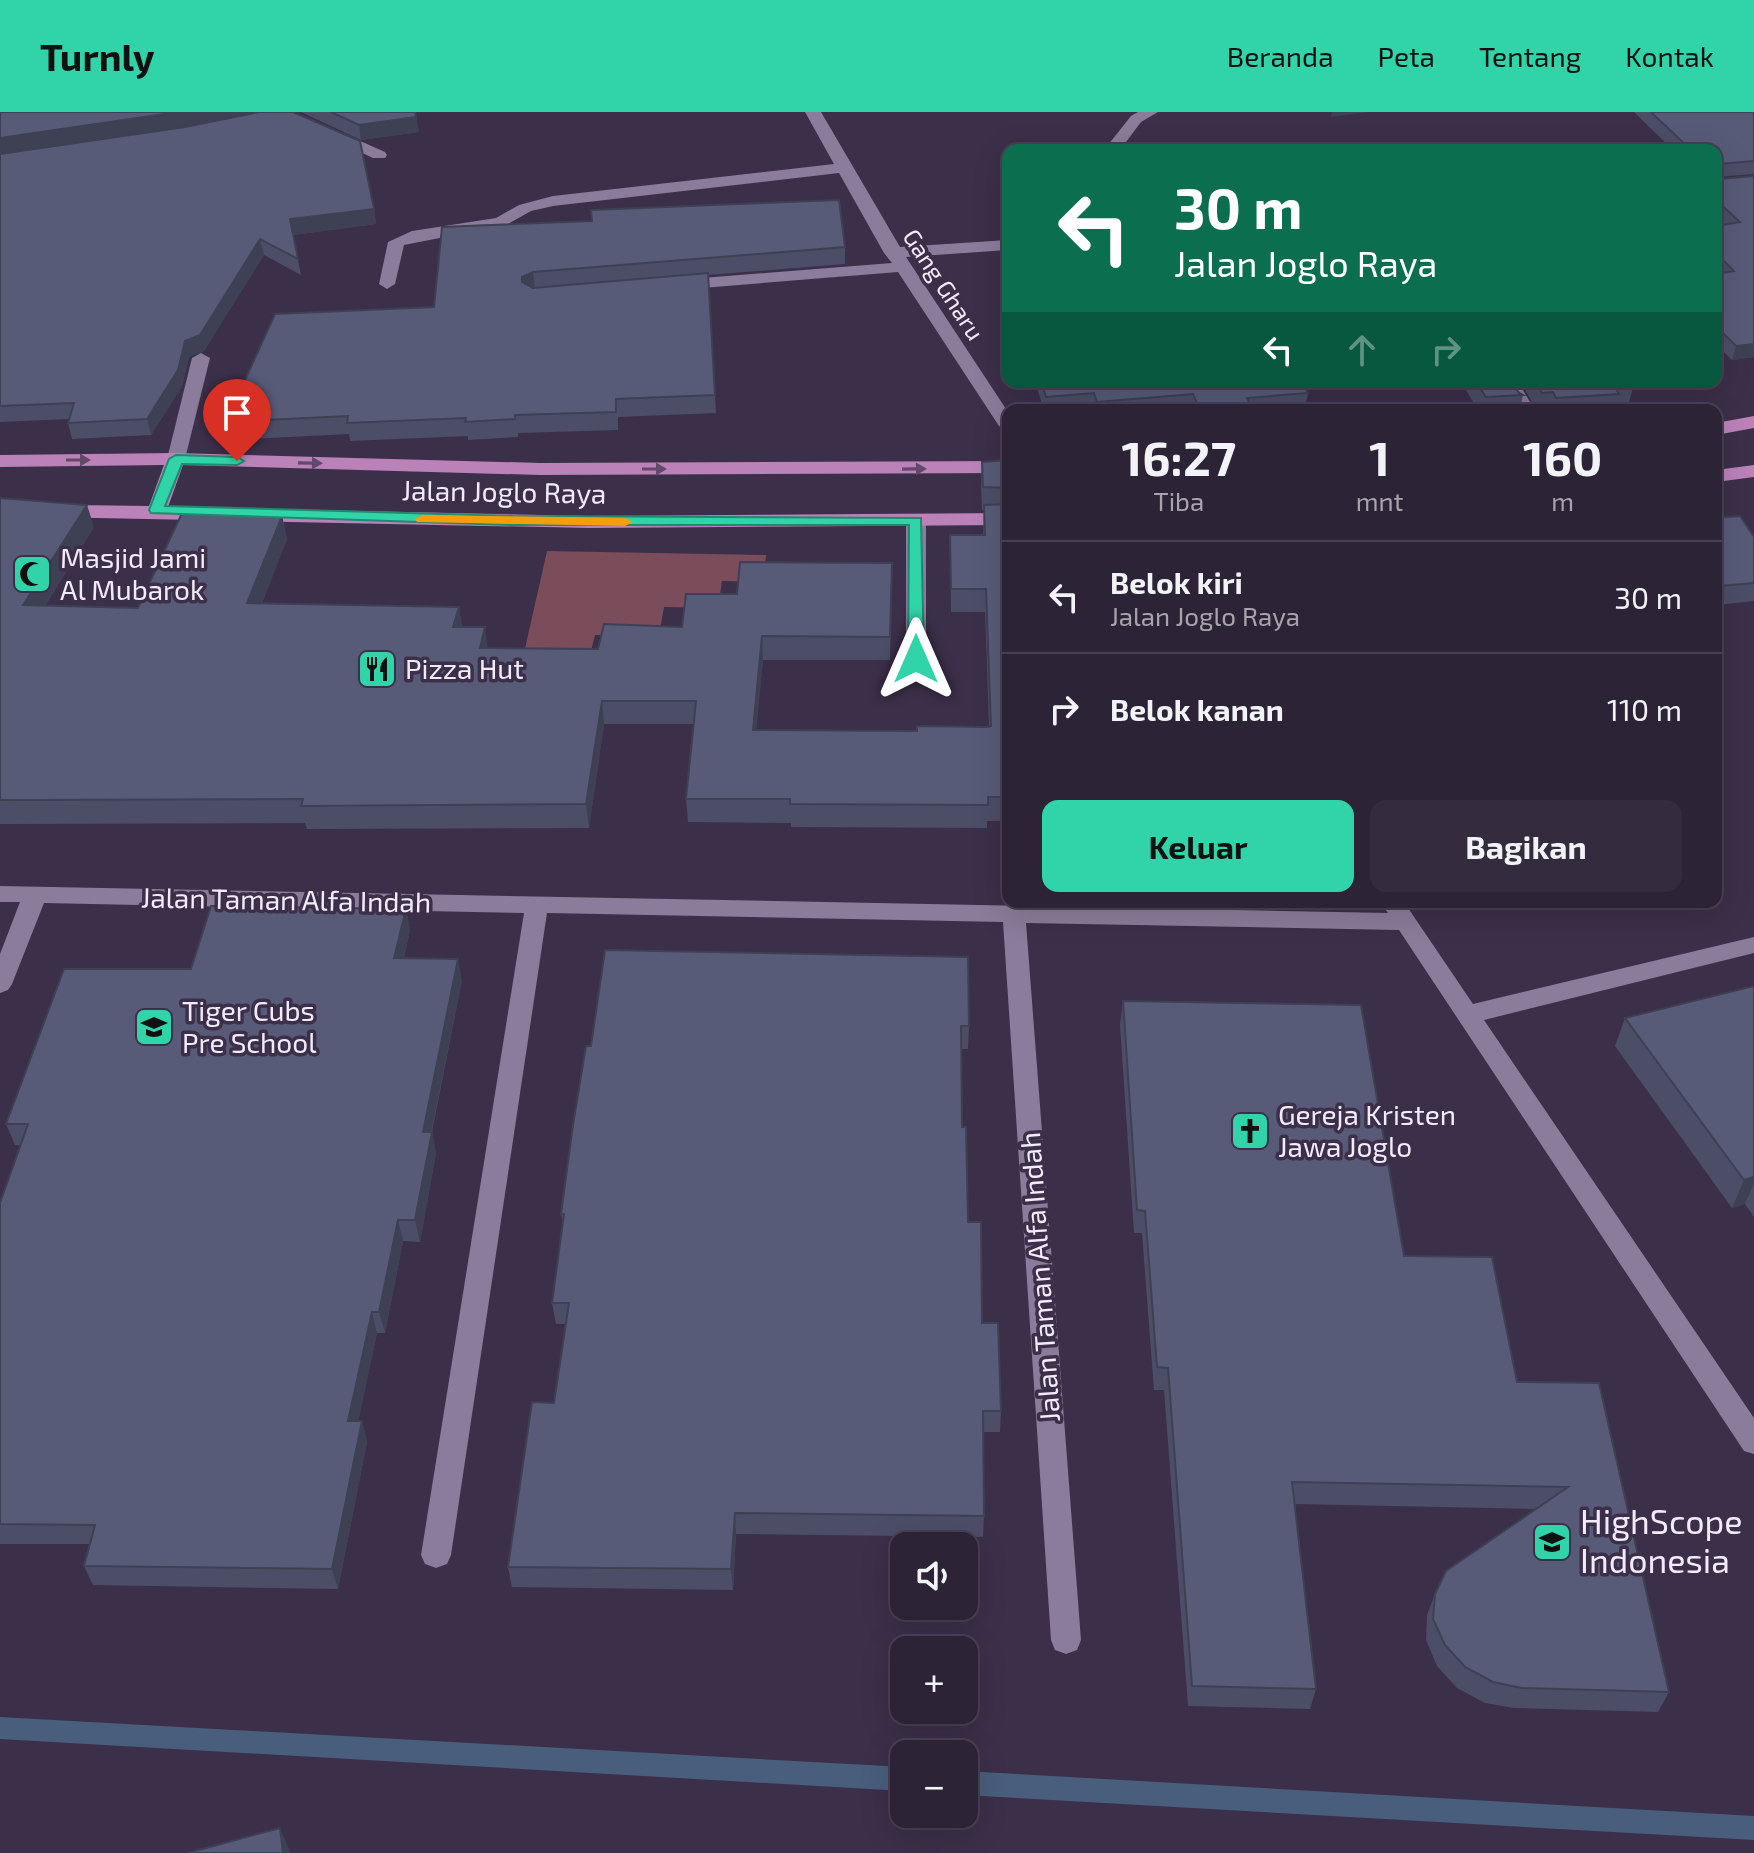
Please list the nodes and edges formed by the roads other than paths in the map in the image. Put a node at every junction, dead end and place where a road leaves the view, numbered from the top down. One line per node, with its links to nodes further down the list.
1 (813, 112): 6 (street, Gang Gharu)
2 (1150, 112): 4 (street)
3 (317, 127): 5 (street)
4 (1117, 144)
5 (379, 155)
6 (842, 168): 8 (street, Gang Gharu); 9 (street)
7 (1002, 246): 8 (street)
8 (897, 260): 10 (street); 12 (street, Gang Gharu)
9 (387, 284)
10 (657, 287)
11 (201, 358): 15 (street)
12 (1002, 417)
13 (1754, 422): 14 (main road)
14 (1722, 428)
15 (176, 459): 16 (main road, Jalan Joglo Raya, one-way to 15); 17 (main road, Jalan Joglo Raya, one-way to 17); 21 (main road)
16 (0, 461)
17 (1002, 467)
18 (1754, 471): 19 (main road)
19 (1722, 475)
20 (0, 510): 21 (main road, Jalan Joglo Raya)
21 (157, 510): 23 (main road, Jalan Joglo Raya)
22 (1002, 519): 23 (main road, Jalan Joglo Raya)
23 (916, 521): 24 (street)
24 (916, 659)
25 (0, 894): 26 (street, Jalan Taman Alfa Indah)
26 (35, 895): 27 (street, Jalan Taman Alfa Indah); 31 (street)
27 (537, 905): 29 (street, Jalan Taman Alfa Indah); 34 (street)
28 (1398, 912): 29 (street, Jalan Taman Alfa Indah); 32 (street, Jalan Taman Alfa Indah)
29 (1014, 915): 35 (street, Jalan Taman Alfa Indah)
30 (1754, 945): 32 (street)
31 (0, 984)
32 (1466, 1015): 33 (street, Jalan Taman Alfa Indah)
33 (1754, 1442)
34 (436, 1555)
35 (1066, 1640)

